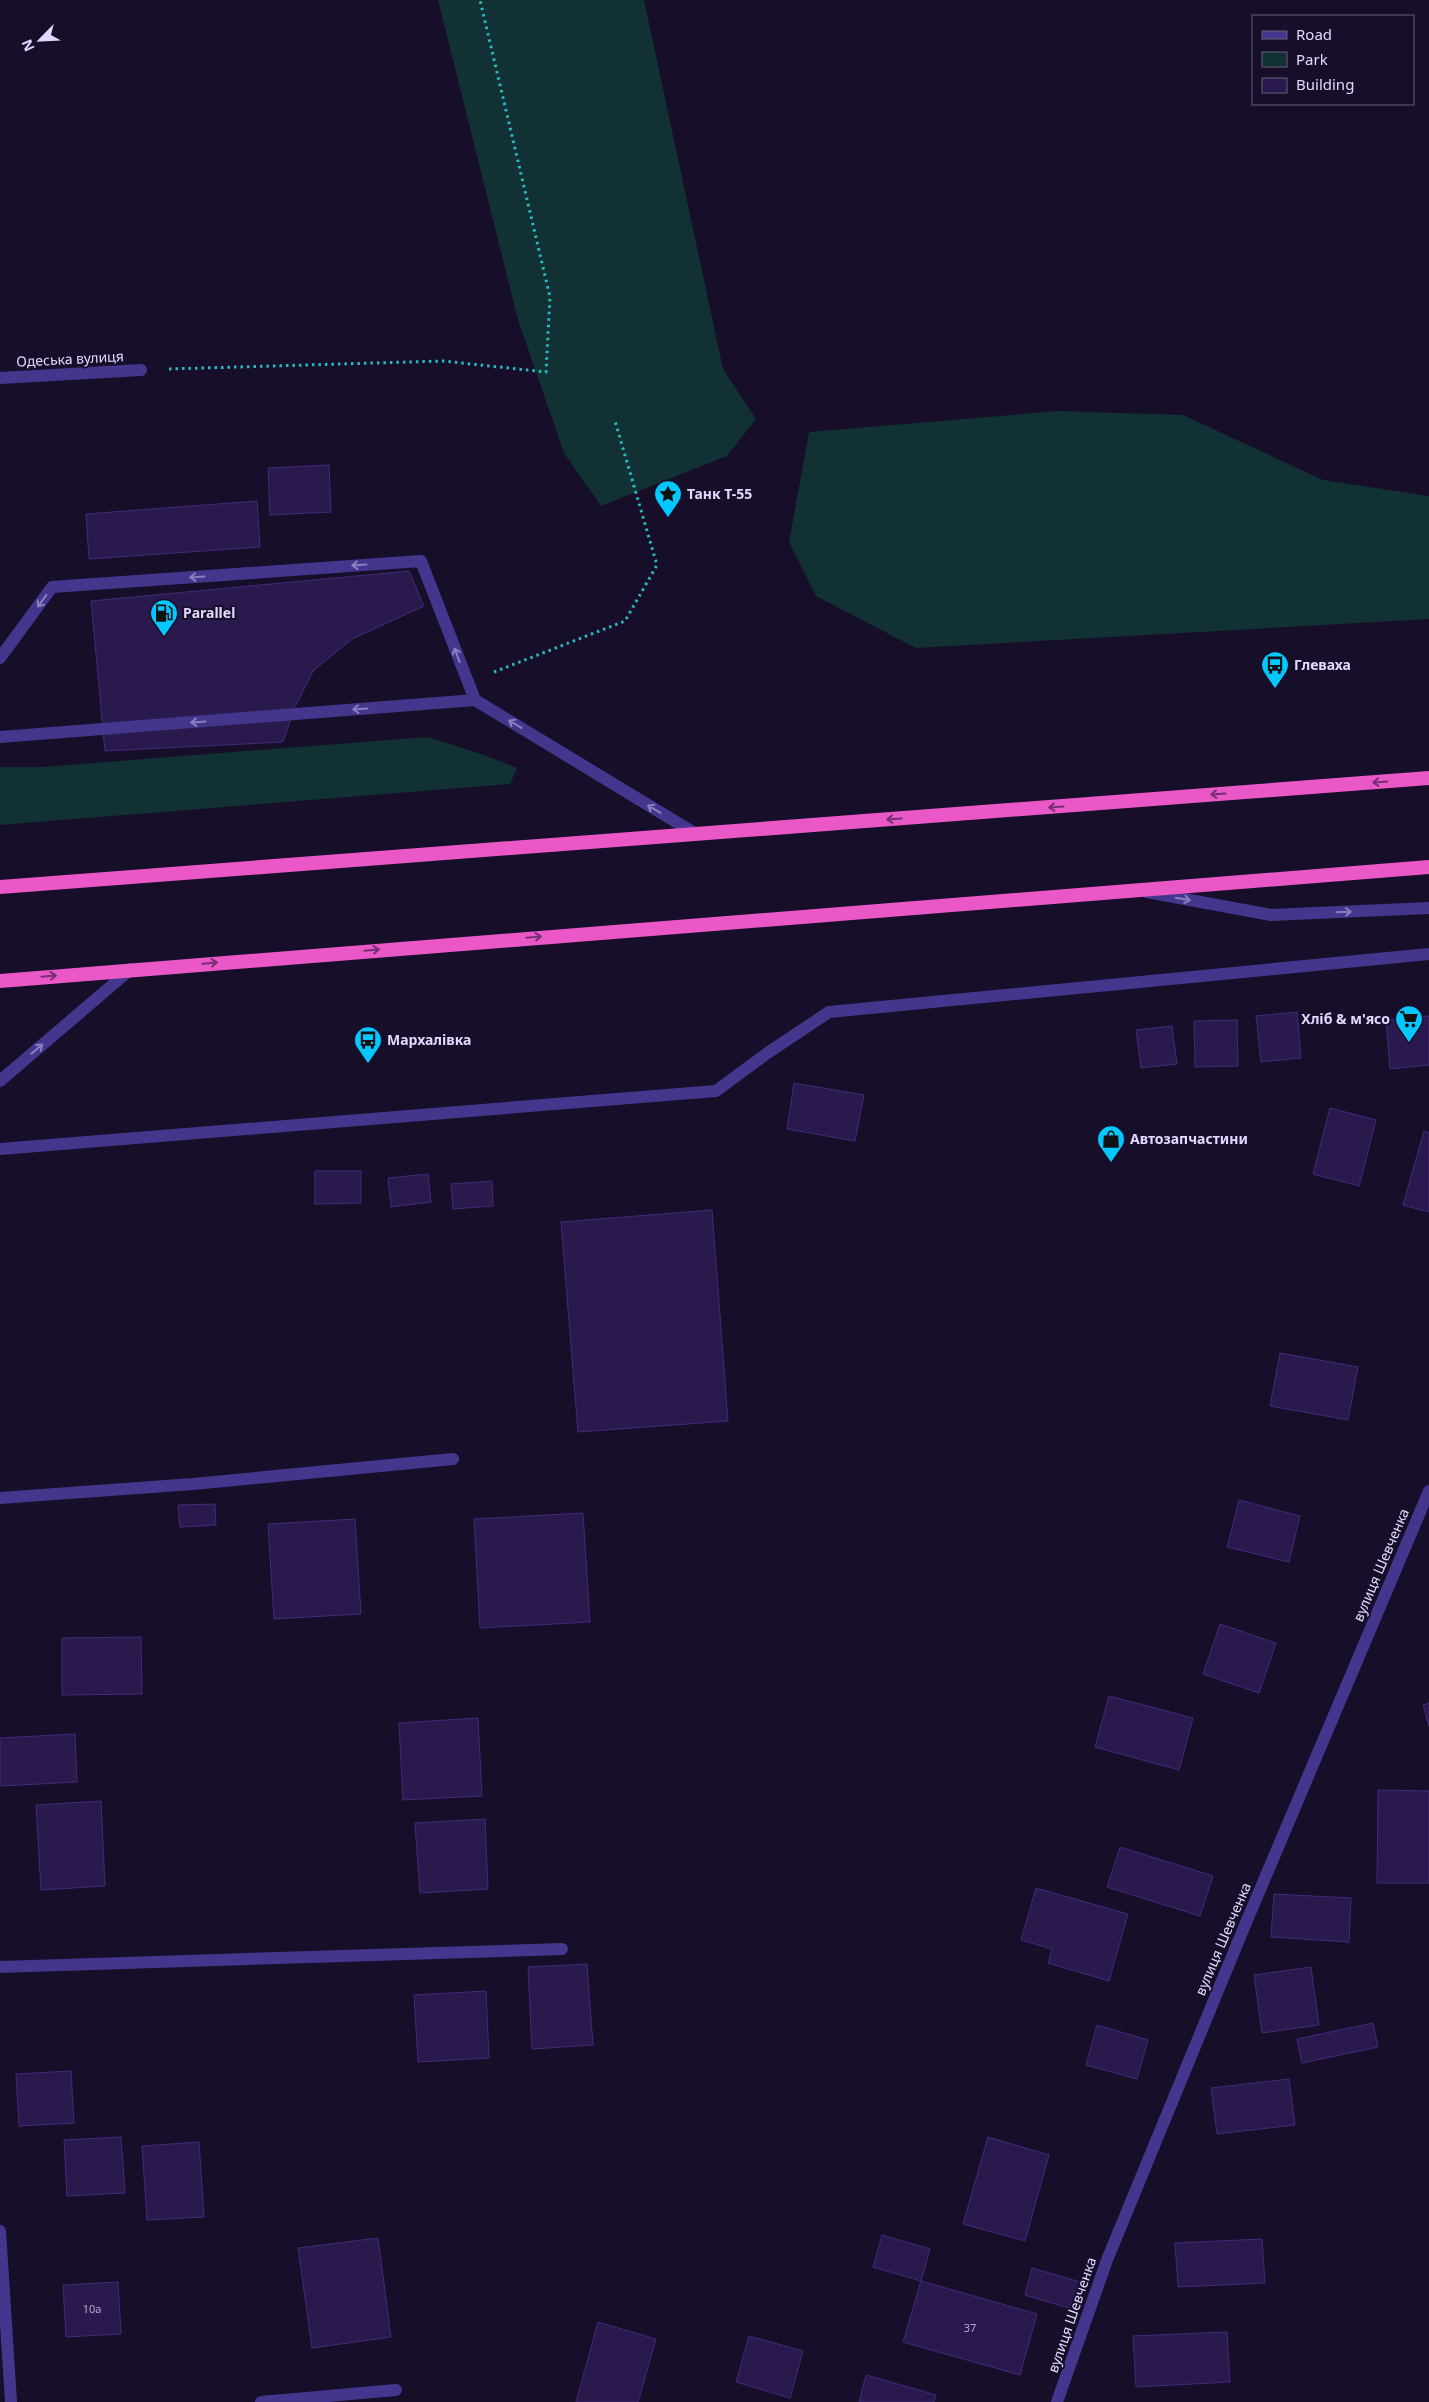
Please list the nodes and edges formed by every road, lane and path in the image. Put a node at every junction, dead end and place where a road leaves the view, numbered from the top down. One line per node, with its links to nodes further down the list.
1 (480, 0): 2 (path)
2 (141, 370): 3 (street, Одеська вулиця)
3 (0, 378)
4 (615, 421): 6 (path)
5 (0, 658): 6 (street, one-way to 5)
6 (468, 683): 7 (street)
7 (475, 700): 8 (street, one-way to 8); 10 (street, one-way to 7)
8 (0, 737)
9 (1429, 778): 10 (highway, one-way to 10)
10 (696, 834): 12 (highway)
11 (1429, 867): 13 (highway)
12 (0, 887)
13 (1135, 890): 14 (street, one-way to 14); 16 (highway, one-way to 13)
14 (1429, 908)
15 (1429, 954): 19 (street)
16 (131, 969): 17 (highway, one-way to 16); 18 (street, one-way to 16)
17 (0, 981)
18 (0, 1081)
19 (0, 1149)
20 (453, 1459): 22 (street)
21 (1429, 1491): 29 (street, вулиця Шевченка)
22 (0, 1498)
23 (562, 1949): 24 (street)
24 (0, 1967)
25 (0, 2231): 27 (street)
26 (396, 2390): 28 (street)
27 (11, 2402)
28 (261, 2402)
29 (1057, 2402)

